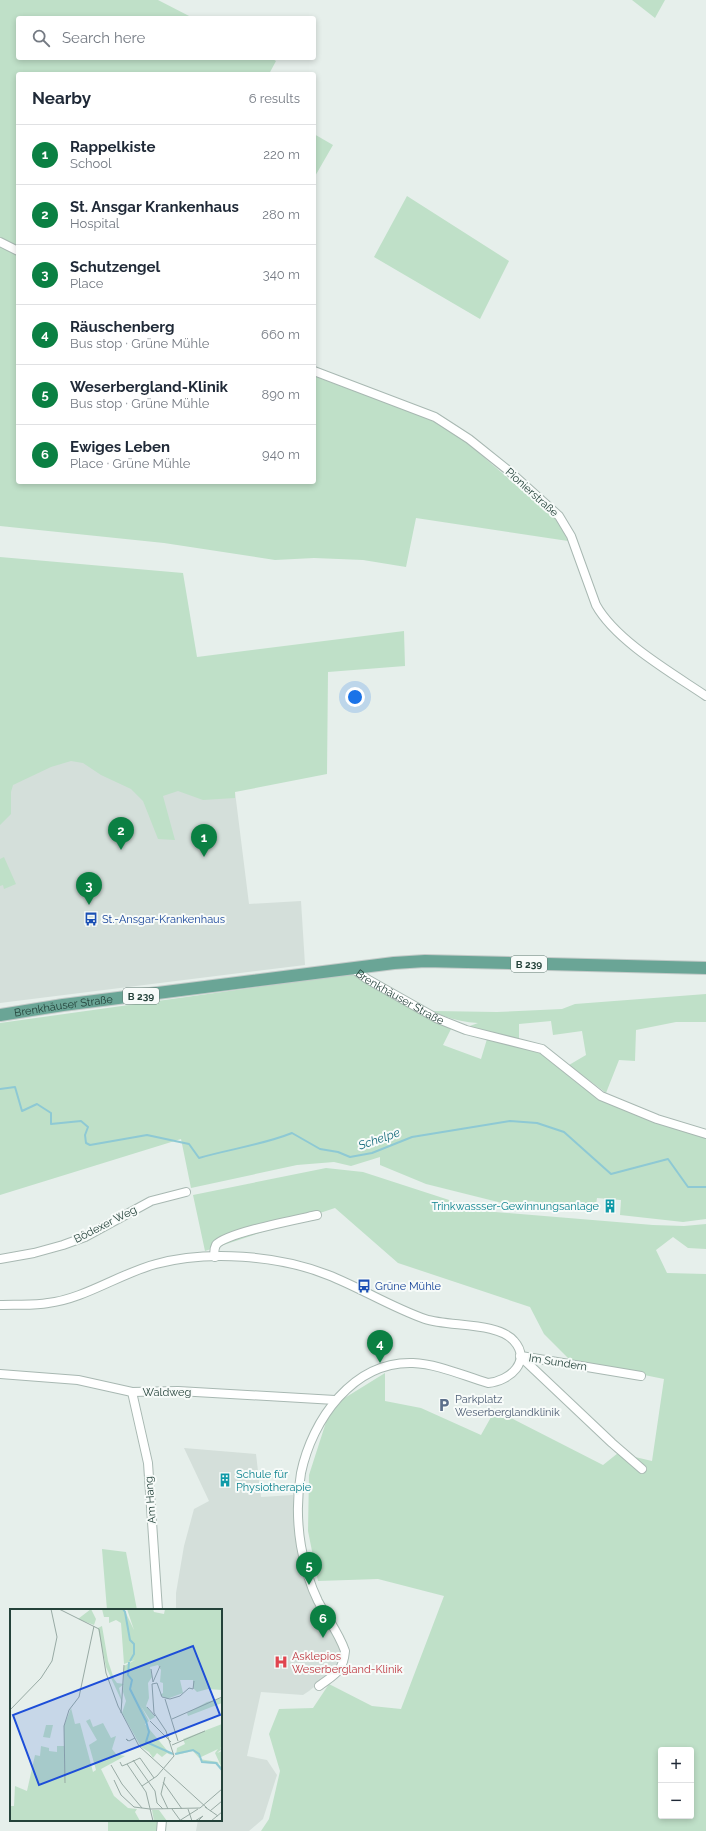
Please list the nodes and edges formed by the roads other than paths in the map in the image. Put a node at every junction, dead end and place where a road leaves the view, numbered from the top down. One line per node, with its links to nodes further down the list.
1 (0, 242): 2 (street)
2 (16, 250)
3 (316, 372): 4 (street, Pionierstraße)
4 (706, 696)
5 (352, 968): 6 (main road, B 239); 7 (main road, Brenkhäuser Straße / B 239); 8 (street, Brenkhäuser Straße)
6 (706, 968)
7 (0, 1015)
8 (706, 1134)
9 (186, 1192): 12 (street, Bödexer Weg)
10 (317, 1215): 11 (street)
11 (215, 1257): 13 (street); 14 (street)
12 (0, 1259)
13 (0, 1305)
14 (520, 1356): 16 (street, Im Sundern); 18 (street); 19 (street, Im Sundern)
15 (0, 1374): 17 (street, Waldweg)
16 (642, 1376)
17 (132, 1392): 18 (street, Waldweg); 20 (street, Am Hang)
18 (335, 1400): 21 (street)
19 (642, 1468)
20 (158, 1609)
21 (319, 1686)
22 (162, 1821): 23 (street)
23 (161, 1831)

